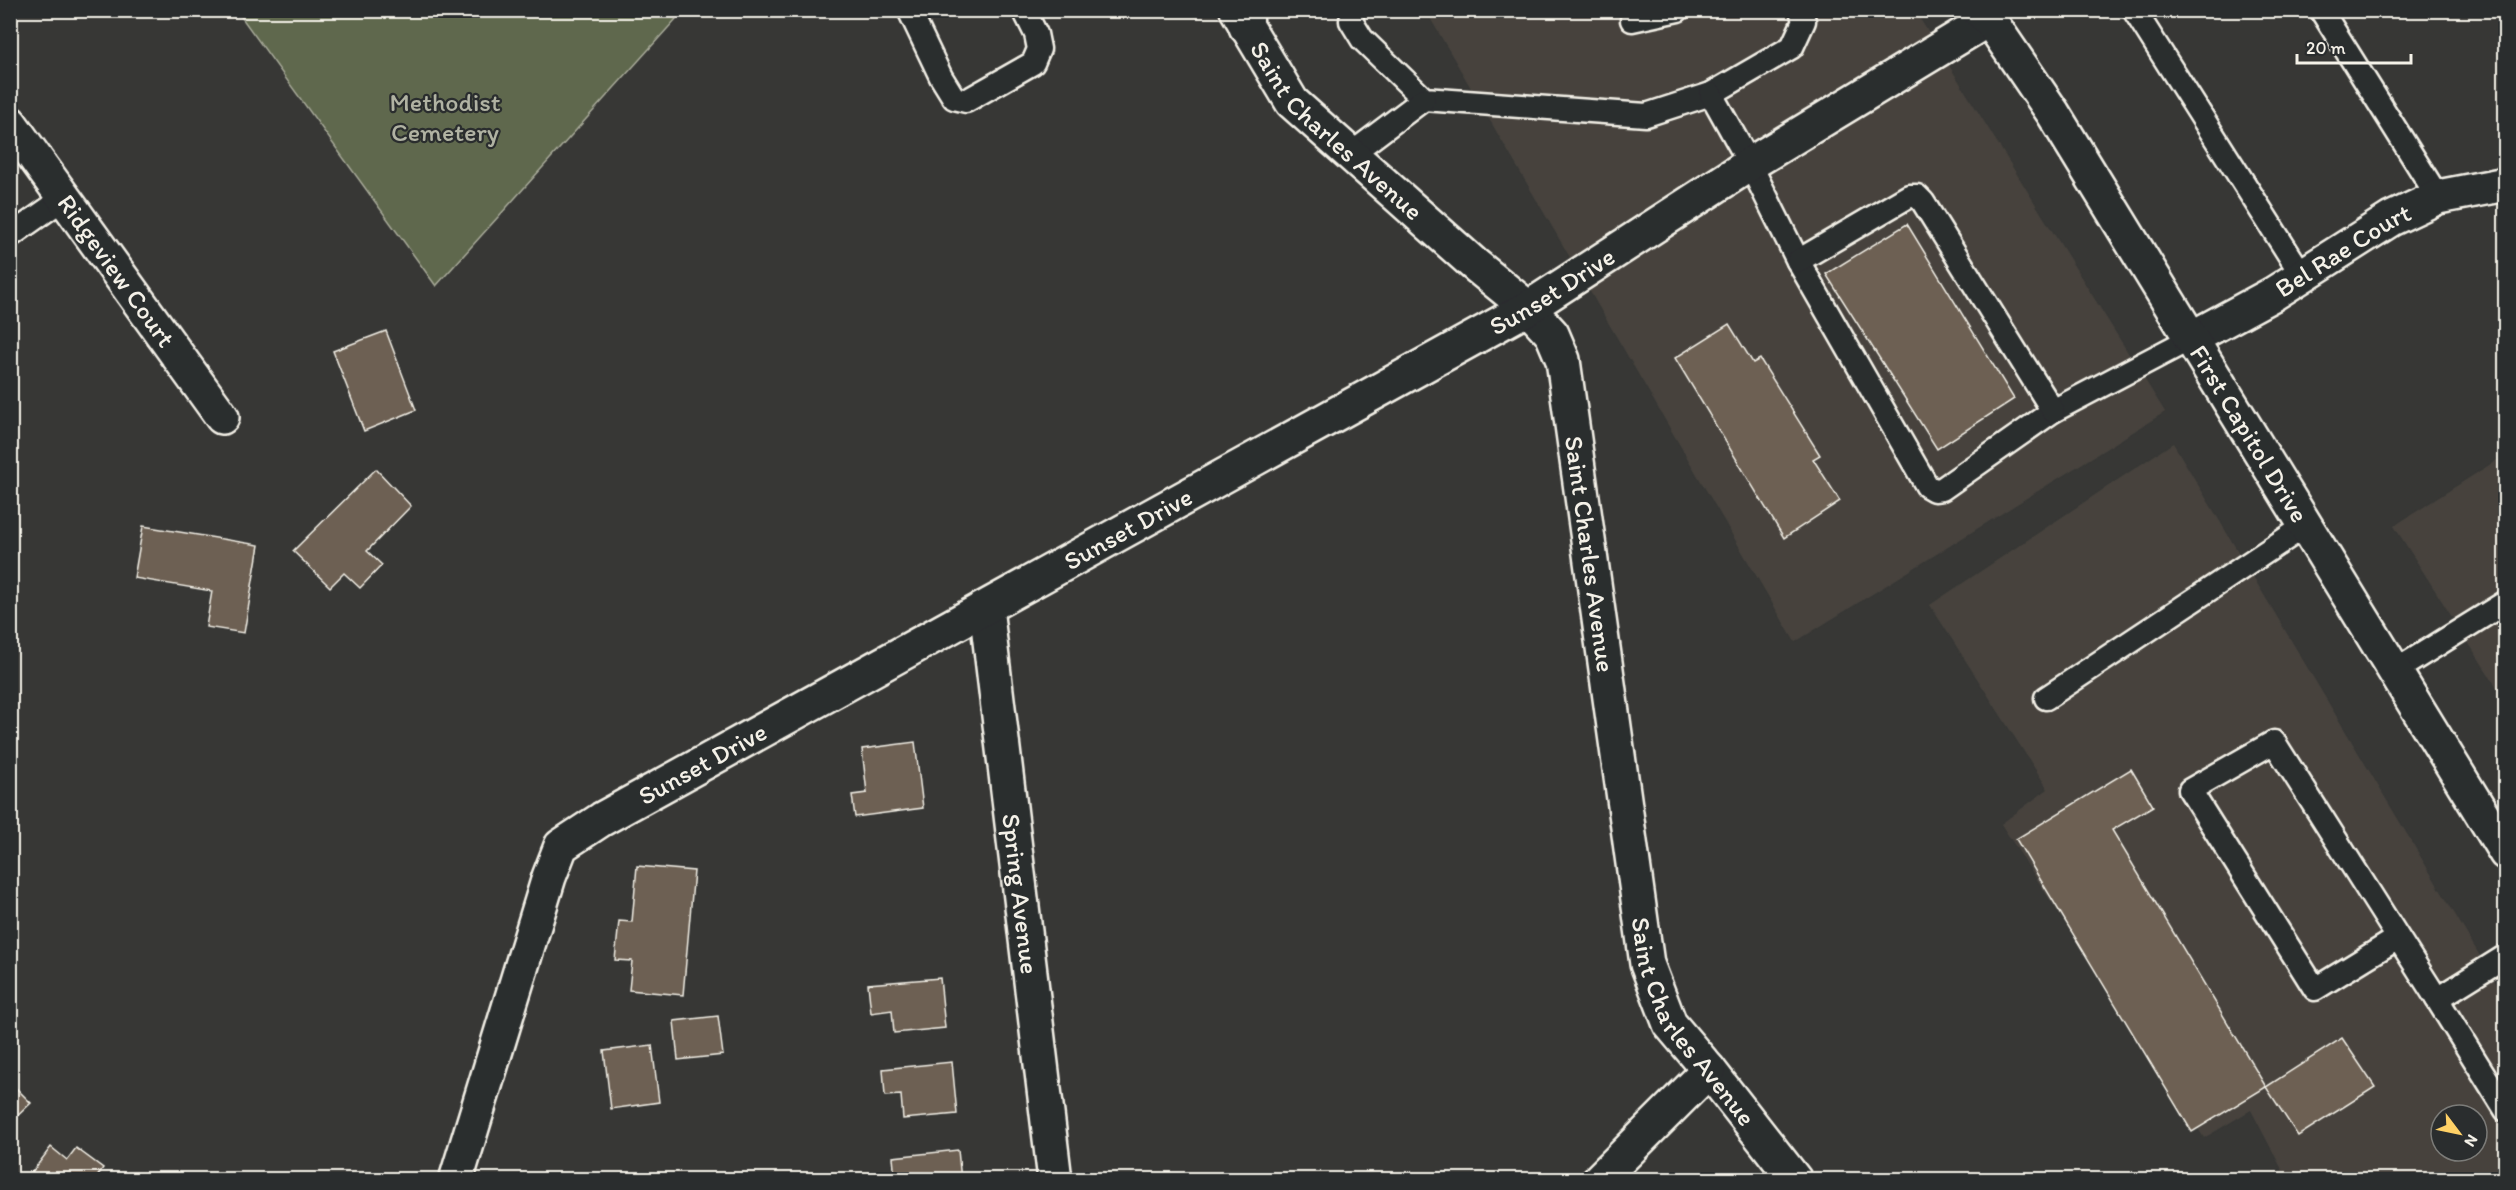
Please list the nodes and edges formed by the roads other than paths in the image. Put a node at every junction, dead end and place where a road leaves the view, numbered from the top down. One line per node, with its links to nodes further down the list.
1 (909, 10): 2 (lane)
2 (1024, 10)
3 (1353, 10): 12 (lane)
4 (1678, 10): 10 (lane)
5 (1801, 10): 11 (lane)
6 (2134, 10): 21 (lane)
7 (2321, 10): 17 (lane)
8 (1985, 13): 15 (street, Sunset Drive); 23 (street, First Capitol Drive)
9 (1243, 16): 14 (street, Saint Charles Avenue)
10 (1632, 20)
11 (1711, 94): 12 (lane); 15 (lane)
12 (1424, 99): 14 (lane)
13 (10, 123): 18 (street, Ridgeview Court)
14 (1351, 154): 22 (street, Saint Charles Avenue)
15 (1750, 164): 20 (lane); 22 (street, Sunset Drive)
16 (2505, 184): 17 (street, Bel Rae Court)
17 (2438, 197): 21 (street, Bel Rae Court)
18 (64, 198): 19 (lane); 25 (street, Ridgeview Court)
19 (10, 236)
20 (1798, 261): 24 (lane); 24 (lane)
21 (2302, 275): 23 (street, Bel Rae Court)
22 (1528, 308): 28 (street, Sunset Drive); 35 (street, Saint Charles Avenue)
23 (2190, 339): 24 (lane); 26 (street, First Capitol Drive)
24 (2053, 411)
25 (222, 417)
26 (2305, 526): 29 (street, First Capitol Drive); 30 (lane)
27 (2505, 602): 29 (lane)
28 (986, 608): 37 (street, Sunset Drive); 38 (street, Spring Avenue)
29 (2394, 671): 31 (street, First Capitol Drive)
30 (2046, 698)
31 (2501, 834)
32 (2398, 938): 32 (lane); 34 (lane)
33 (2505, 956): 34 (lane)
34 (2437, 999): 36 (lane)
35 (1709, 1070): 39 (street); 40 (street, Saint Charles Avenue)
36 (2505, 1110)
37 (456, 1179)
38 (1055, 1179)
39 (1599, 1179)
40 (1795, 1179)

